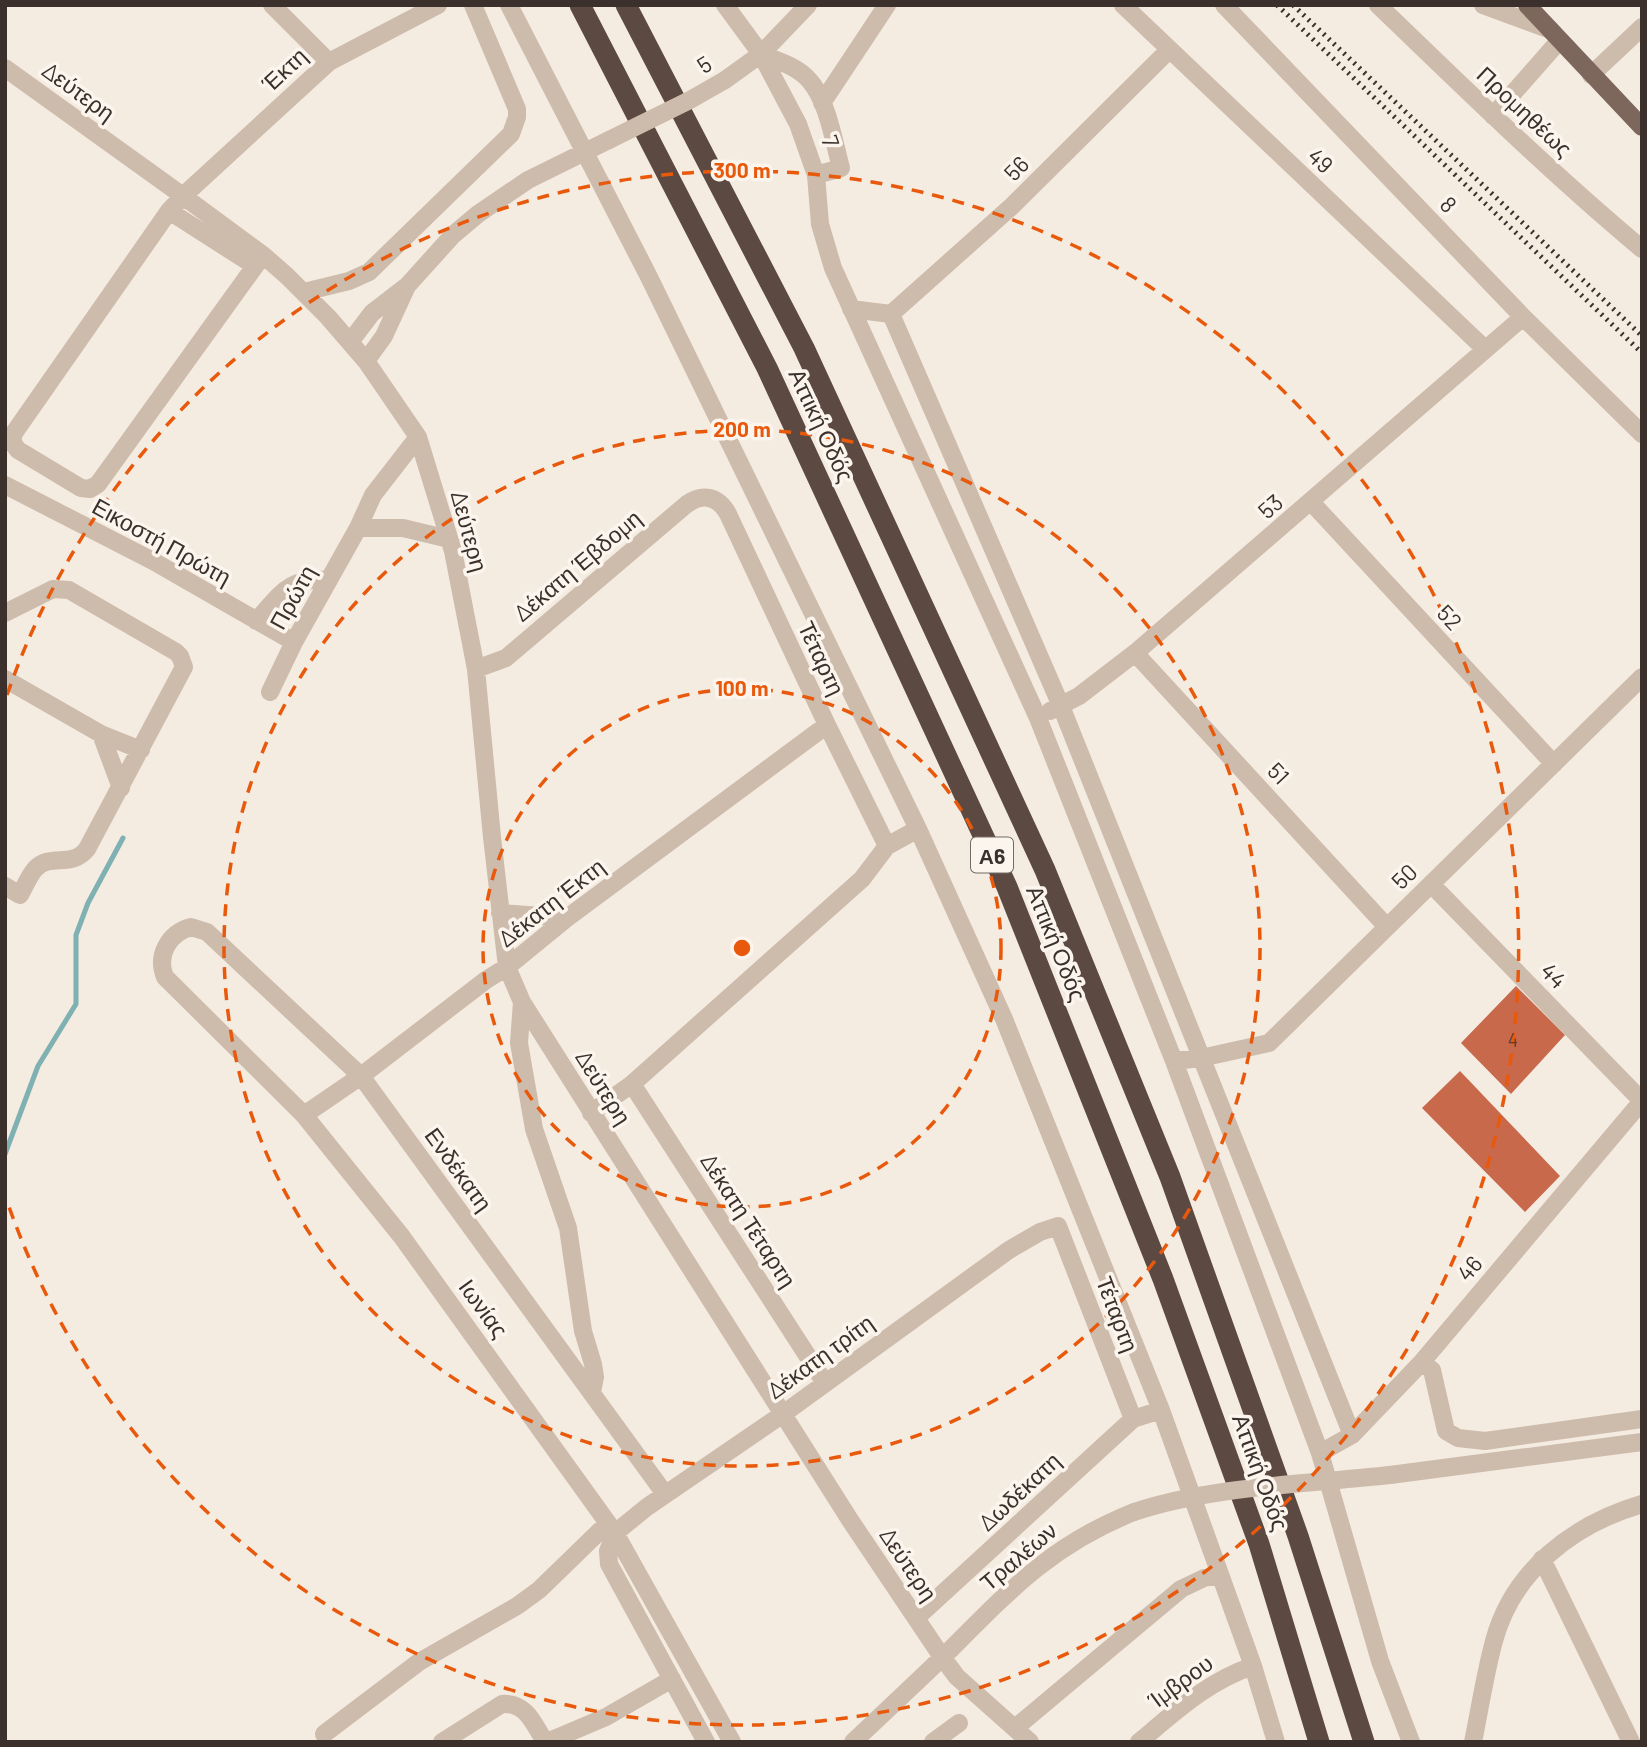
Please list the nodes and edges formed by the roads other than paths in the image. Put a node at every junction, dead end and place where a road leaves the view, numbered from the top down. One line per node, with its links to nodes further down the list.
1 (272, 5): 19 (street)
2 (438, 5): 19 (street, Έκτη)
3 (473, 5): 32 (street)
4 (509, 5): 25 (street)
5 (580, 5): 111 (highway, Αττική Οδός / Α6)
6 (626, 5): 112 (highway, Αττική Οδός / Α6)
7 (725, 5): 18 (street, 7)
8 (808, 5): 18 (street, 5)
9 (887, 5): 22 (street)
10 (1123, 5): 17 (street, 49)
11 (1224, 5): 35 (street, 8)
12 (1378, 5): 23 (street, Προμηθέως)
13 (1483, 5): 16 (street)
14 (1527, 5): 16 (main road)
15 (1642, 27): 21 (street)
16 (1553, 35): 21 (main road); 23 (street)
17 (1169, 50): 34 (street, 56); 37 (street, 49)
18 (761, 54): 22 (street); 25 (street, 5, bridge); 26 (street, 7)
19 (329, 62): 27 (street, Έκτη)
20 (5, 68): 27 (street, Δεύτερη)
21 (1591, 75): 24 (main road)
22 (822, 103): 26 (street)
23 (1493, 116): 29 (street, Προμηθέως)
24 (1642, 127)
25 (585, 151): 31 (street); 62 (street)
26 (816, 175): 33 (street, 7)
27 (183, 196): 28 (street, Έκτη); 30 (street, Δεύτερη)
28 (169, 211): 30 (street); 30 (street, Έκτη)
29 (1642, 249)
30 (259, 261): 32 (street, Δεύτερη)
31 (407, 286): 36 (street); 38 (street)
32 (304, 292): 36 (street, Δεύτερη)
33 (851, 309): 34 (street); 56 (street, 7)
34 (891, 314): 55 (street)
35 (1523, 317): 37 (street, 53); 39 (street, 8)
36 (350, 342): 38 (street, Δεύτερη)
37 (1485, 349): 43 (street, 53)
38 (366, 361): 40 (street, Δεύτερη)
39 (1642, 435)
40 (418, 437): 44 (street, Πρώτη); 45 (street, Δεύτερη)
41 (5, 485): 48 (street, Εικοστή Πρώτη)
42 (708, 497): 51 (street, Δέκατη Έβδομη); 57 (street, Τέταρτη)
43 (1311, 502): 50 (street, 53); 60 (street, 52)
44 (358, 528): 45 (street); 46 (street, Πρώτη)
45 (449, 539): 51 (street, Δεύτερη)
46 (329, 580): 48 (street); 49 (street, Πρώτη)
47 (5, 613): 59 (street)
48 (256, 621): 49 (street, Εικοστή Πρώτη)
49 (294, 642): 54 (street, Πρώτη)
50 (1135, 653): 55 (street, 53); 68 (street, 51)
51 (476, 669): 66 (street, Δεύτερη)
52 (1642, 677): 60 (street, 50)
53 (5, 679): 58 (street)
54 (270, 692)
55 (1060, 706): 56 (street, 53); 72 (street)
56 (1038, 718): 73 (street, 7)
57 (827, 725): 63 (street, Τέταρτη); 67 (street, Δέκατη Έκτη)
58 (101, 734): 59 (street); 61 (street)
59 (141, 750): 61 (street)
60 (1554, 764): 64 (street, 50)
61 (121, 788): 65 (street)
62 (918, 829): 63 (street); 83 (street)
63 (887, 846): 75 (street)
64 (1431, 884): 68 (street, 50); 76 (street, 44)
65 (13, 891)
66 (500, 913): 67 (street); 70 (street, Δεύτερη)
67 (567, 918): 70 (street, Δέκατη Έκτη)
68 (1387, 926): 72 (street, 50)
69 (171, 940): 74 (street, Ενδέκατη); 78 (street, Ιωνίας)
70 (507, 967): 71 (street, Δεύτερη); 74 (street, Δέκατη Έκτη)
71 (522, 1002): 77 (street, Δεύτερη); 82 (street)
72 (1201, 1058): 73 (street, 50); 87 (street)
73 (1174, 1061): 89 (street, 7)
74 (361, 1076): 78 (street, Δέκατη Έκτη); 82 (street, Ενδέκατη)
75 (632, 1084): 77 (street); 81 (street, Δέκατη Τέταρτη)
76 (1642, 1101): 80 (street, 46)
77 (591, 1113): 84 (street, Δεύτερη)
78 (304, 1115): 92 (street, Ιωνίας)
79 (1058, 1226): 81 (street, Δέκατη τρίτη); 85 (street, Τέταρτη)
80 (1421, 1363): 86 (street); 87 (street, 46)
81 (825, 1383): 84 (street, Δέκατη τρίτη)
82 (592, 1392): 90 (street, Ενδέκατη)
83 (1161, 1410): 85 (street, Δωδέκατη); 94 (street)
84 (783, 1414): 90 (street, Δέκατη τρίτη); 95 (street, Δεύτερη)
85 (1133, 1419): 95 (street, Δωδέκατη)
86 (1642, 1419)
87 (1352, 1436): 89 (street, 46)
88 (1642, 1442): 96 (street, Τραλέων, bridge)
89 (1320, 1454): 113 (street, 7)
90 (665, 1494): 92 (street, Δέκατη τρίτη)
91 (1642, 1504): 93 (street)
92 (612, 1528): 98 (street); 101 (street, Δέκατη τρίτη); 106 (street, Ιωνίας)
93 (1542, 1559): 114 (street); 115 (street)
94 (1220, 1575): 97 (street); 100 (street)
95 (916, 1618): 96 (street, Δεύτερη)
96 (942, 1657): 100 (street, Δεύτερη); 107 (street, Τραλέων)
97 (1253, 1666): 102 (street); 110 (street, Ίμβρου)
98 (672, 1679): 104 (street); 105 (street)
99 (959, 1723): 108 (street)
100 (1015, 1728): 109 (street, Δεύτερη)
101 (324, 1734)
102 (1275, 1741)
103 (442, 1742): 104 (street)
104 (546, 1742)
105 (706, 1742)
106 (732, 1742)
107 (853, 1742)
108 (933, 1742)
109 (1030, 1742)
110 (1139, 1742)
111 (1319, 1742)
112 (1364, 1742)
113 (1411, 1742)
114 (1473, 1742)
115 (1631, 1742)

